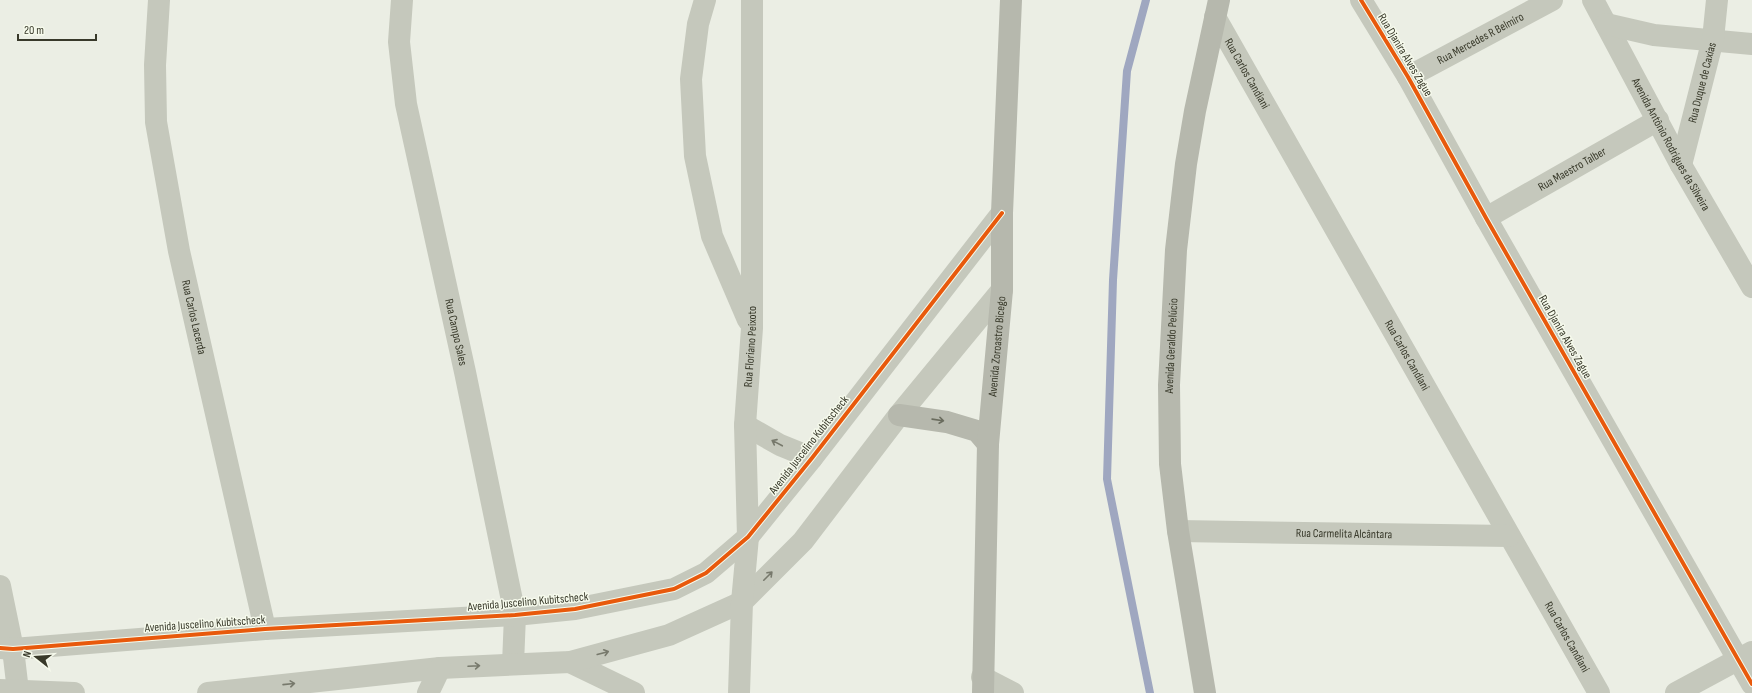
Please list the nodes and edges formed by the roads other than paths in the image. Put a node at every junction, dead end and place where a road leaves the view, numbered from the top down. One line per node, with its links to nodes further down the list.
1 (159, 0): 32 (street, Rua Carlos Lacerda)
2 (402, 0): 31 (street, Rua Campo Sales)
3 (705, 0): 21 (street)
4 (752, 0): 21 (street, Rua Floriano Peixoto)
5 (1011, 0): 17 (street, Avenida Zoroastro Bicego)
6 (1360, 0): 14 (street, Rua Djanira Alves Zague)
7 (1552, 0): 14 (street, Rua Mercedes R Belmiro)
8 (1593, 0): 11 (street, Avenida Antônio Rodrigues da Silveira)
9 (1717, 0): 12 (street, Rua Duque de Caxias)
10 (1217, 8): 26 (street, Avenida Geraldo Pelúcio); 27 (street, Rua Carlos Candiani)
11 (1606, 24): 12 (street); 15 (street, Avenida Antônio Rodrigues da Silveira)
12 (1713, 39): 13 (street); 16 (street, Rua Duque de Caxias)
13 (1752, 44)
14 (1408, 77): 18 (street, Rua Djanira Alves Zague)
15 (1658, 120): 16 (street, Avenida Antônio Rodrigues da Silveira); 18 (street, Rua Maestro Talber)
16 (1681, 165): 19 (street, Avenida Antônio Rodrigues da Silveira)
17 (1002, 212): 20 (street, Avenida Zoroastro Bicego); 25 (street, Avenida Juscelino Kubitscheck)
18 (1486, 218): 34 (street, Rua Djanira Alves Zague)
19 (1752, 287)
20 (1002, 290): 22 (street); 24 (street, Avenida Zoroastro Bicego)
21 (752, 328): 23 (street, Rua Floriano Peixoto)
22 (899, 415): 24 (street, one-way to 24); 30 (street, one-way to 22)
23 (745, 425): 25 (street, one-way to 23); 28 (street, Rua Floriano Peixoto)
24 (988, 444): 39 (street, Avenida Zoroastro Bicego)
25 (812, 458): 28 (street, Avenida Juscelino Kubitscheck)
26 (1178, 531): 27 (street, Rua Carmelita Alcântara); 47 (street, Avenida Geraldo Pelúcio)
27 (1508, 536): 48 (street, Rua Carlos Candiani)
28 (748, 537): 30 (street, Rua Floriano Peixoto); 31 (street, Avenida Juscelino Kubitscheck)
29 (0, 586): 33 (street)
30 (742, 602): 35 (street, one-way to 30); 45 (street, Rua Floriano Peixoto)
31 (515, 615): 32 (street, Avenida Juscelino Kubitscheck); 36 (street, Rua Campo Sales)
32 (265, 629): 33 (street, Avenida Juscelino Kubitscheck)
33 (6, 648): 40 (street)
34 (1745, 656): 38 (street, Rua Djanira Alves Zague); 49 (street)
35 (570, 662): 36 (street); 44 (street)
36 (513, 664): 37 (street, one-way to 36)
37 (440, 668): 42 (street, one-way to 37); 43 (street)
38 (1752, 684)
39 (982, 685): 46 (street)
40 (9, 690): 41 (street)
41 (74, 693)
42 (208, 693)
43 (428, 693)
44 (634, 693)
45 (739, 693)
46 (1013, 693)
47 (1205, 693)
48 (1599, 693)
49 (1676, 693)

